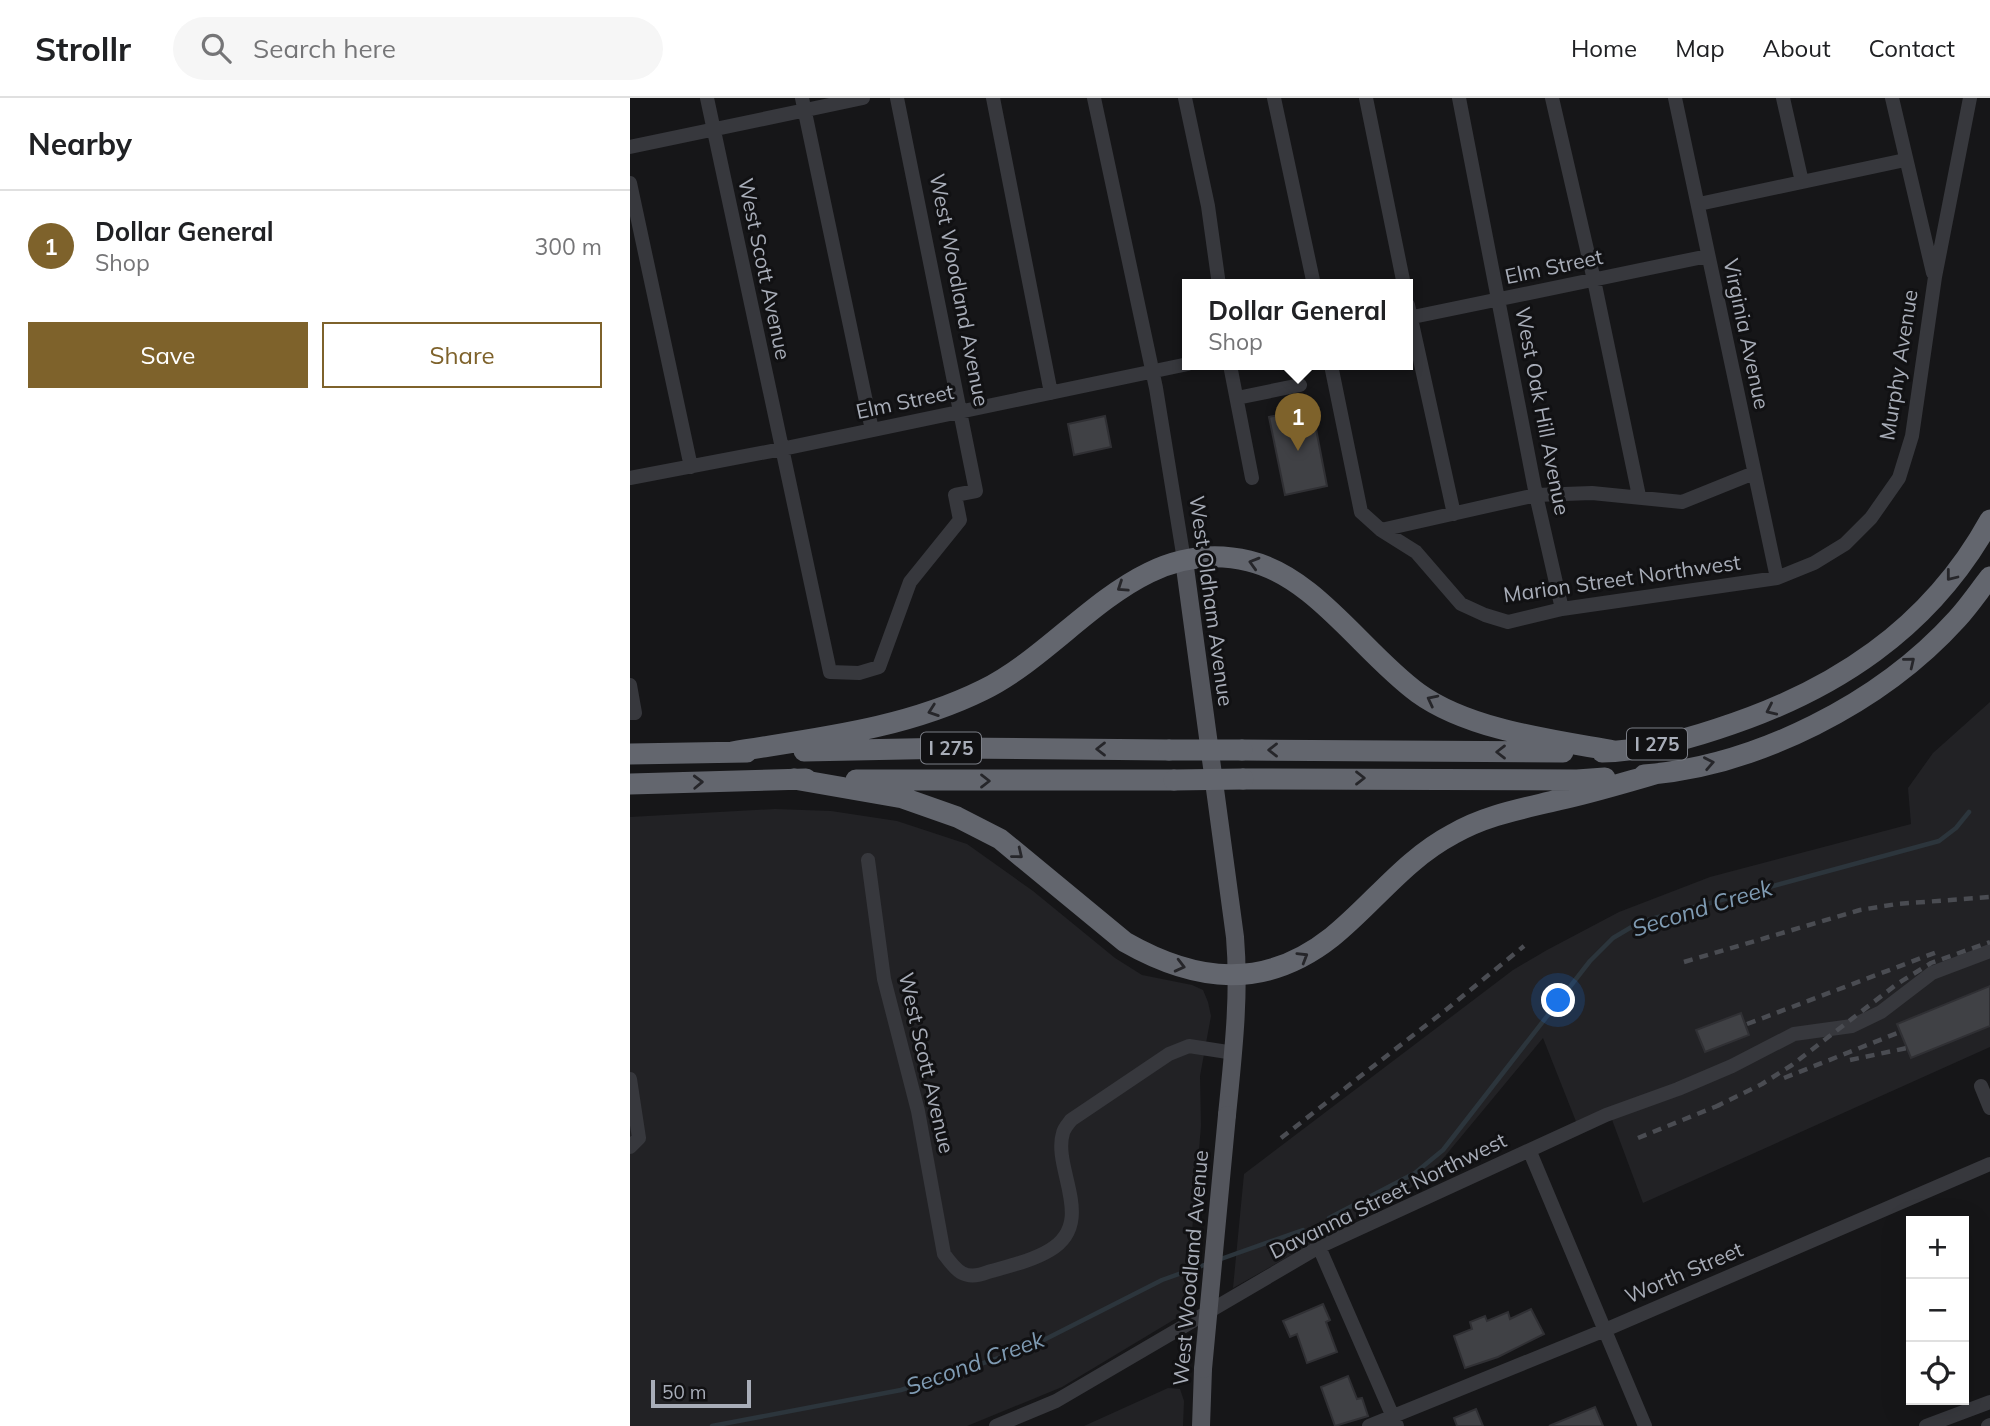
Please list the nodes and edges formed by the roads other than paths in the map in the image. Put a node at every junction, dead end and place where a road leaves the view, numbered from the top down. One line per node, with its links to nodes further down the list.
1 (707, 98): 16 (street, West Scott Avenue)
2 (863, 98): 15 (street)
3 (897, 98): 38 (street, West Woodland Avenue)
4 (993, 98): 36 (street)
5 (1094, 98): 34 (street, West Oldham Avenue)
6 (1185, 98): 24 (street)
7 (1274, 98): 25 (street)
8 (1366, 98): 26 (street)
9 (1458, 98): 28 (street, West Oak Hill Avenue)
10 (1552, 98): 27 (street)
11 (1675, 98): 21 (street, Virginia Avenue)
12 (1783, 98): 19 (street)
13 (1892, 98): 18 (street)
14 (1970, 98): 23 (street, Murphy Avenue)
15 (803, 104): 16 (street); 39 (street)
16 (713, 130): 17 (street); 40 (street, West Scott Avenue)
17 (630, 147)
18 (1905, 160): 19 (street); 23 (street)
19 (1802, 182): 21 (street)
20 (630, 183): 41 (street)
21 (1699, 204): 22 (street, Virginia Avenue)
22 (1708, 256): 27 (street, Elm Street); 42 (street, Virginia Avenue)
23 (1935, 277): 52 (street, Murphy Avenue)
24 (1218, 279)
25 (1313, 279)
26 (1403, 279)
27 (1594, 280): 28 (street, Elm Street); 46 (street)
28 (1498, 300): 29 (street, Elm Street); 45 (street, West Oak Hill Avenue)
29 (1413, 312)
30 (1413, 331): 47 (street)
31 (1182, 365): 34 (street, Elm Street)
32 (1231, 370): 37 (street)
33 (1332, 370): 49 (street, Marion Street Northwest)
34 (1152, 371): 36 (street, Elm Street); 50 (street, West Oldham Avenue)
35 (1300, 385): 37 (street)
36 (1051, 393): 38 (street, Elm Street)
37 (1237, 398): 44 (street)
38 (960, 412): 39 (street, Elm Street); 54 (street, West Woodland Avenue)
39 (872, 430): 40 (street, Elm Street)
40 (782, 449): 41 (street, Elm Street); 54 (street, West Scott Avenue)
41 (691, 467): 43 (street, Elm Street)
42 (1754, 473): 46 (street); 52 (street, Virginia Avenue)
43 (630, 478)
44 (1252, 478)
45 (1536, 495): 46 (street); 47 (street); 53 (street, West Oak Hill Avenue)
46 (1639, 496)
47 (1454, 514): 49 (street)
48 (1990, 520): 57 (highway, I 275, one-way to 57)
49 (1381, 530): 53 (street, Marion Street Northwest)
50 (1184, 560): 57 (highway, one-way to 50); 58 (highway, one-way to 58); 65 (main road, West Oldham Avenue)
51 (1990, 577): 60 (highway, I 275, one-way to 51)
52 (1777, 578): 53 (street, Marion Street Northwest)
53 (1562, 609)
54 (830, 672)
55 (630, 685): 56 (street)
56 (630, 713)
57 (1614, 751): 58 (highway, I 275, one-way to 58, bridge)
58 (732, 752): 59 (highway, I 275)
59 (630, 754)
60 (1656, 774): 61 (highway, I 275, one-way to 60, bridge); 65 (highway, one-way to 60)
61 (794, 779): 62 (highway, I 275, one-way to 61); 65 (highway, one-way to 65)
62 (630, 784)
63 (868, 860): 66 (street, West Scott Avenue)
64 (1990, 951): 72 (street, Davanna Street Northwest)
65 (1238, 975): 66 (main road, West Oldham Avenue)
66 (1234, 1053): 70 (main road, West Oldham Avenue)
67 (630, 1079): 71 (street)
68 (1981, 1086): 69 (street)
69 (1990, 1108)
70 (1227, 1115): 80 (main road, West Woodland Avenue, bridge)
71 (630, 1146)
72 (1530, 1152): 74 (street, Davanna Street Northwest); 75 (street)
73 (1990, 1164): 75 (street, Worth Street)
74 (1319, 1248): 77 (street); 79 (street, Davanna Street Northwest)
75 (1605, 1330): 77 (street, Worth Street); 82 (street)
76 (1990, 1402): 78 (street)
77 (1394, 1420): 81 (street, Worth Street)
78 (1931, 1425)
79 (996, 1426)
80 (1201, 1426)
81 (1369, 1426)
82 (1646, 1426)

